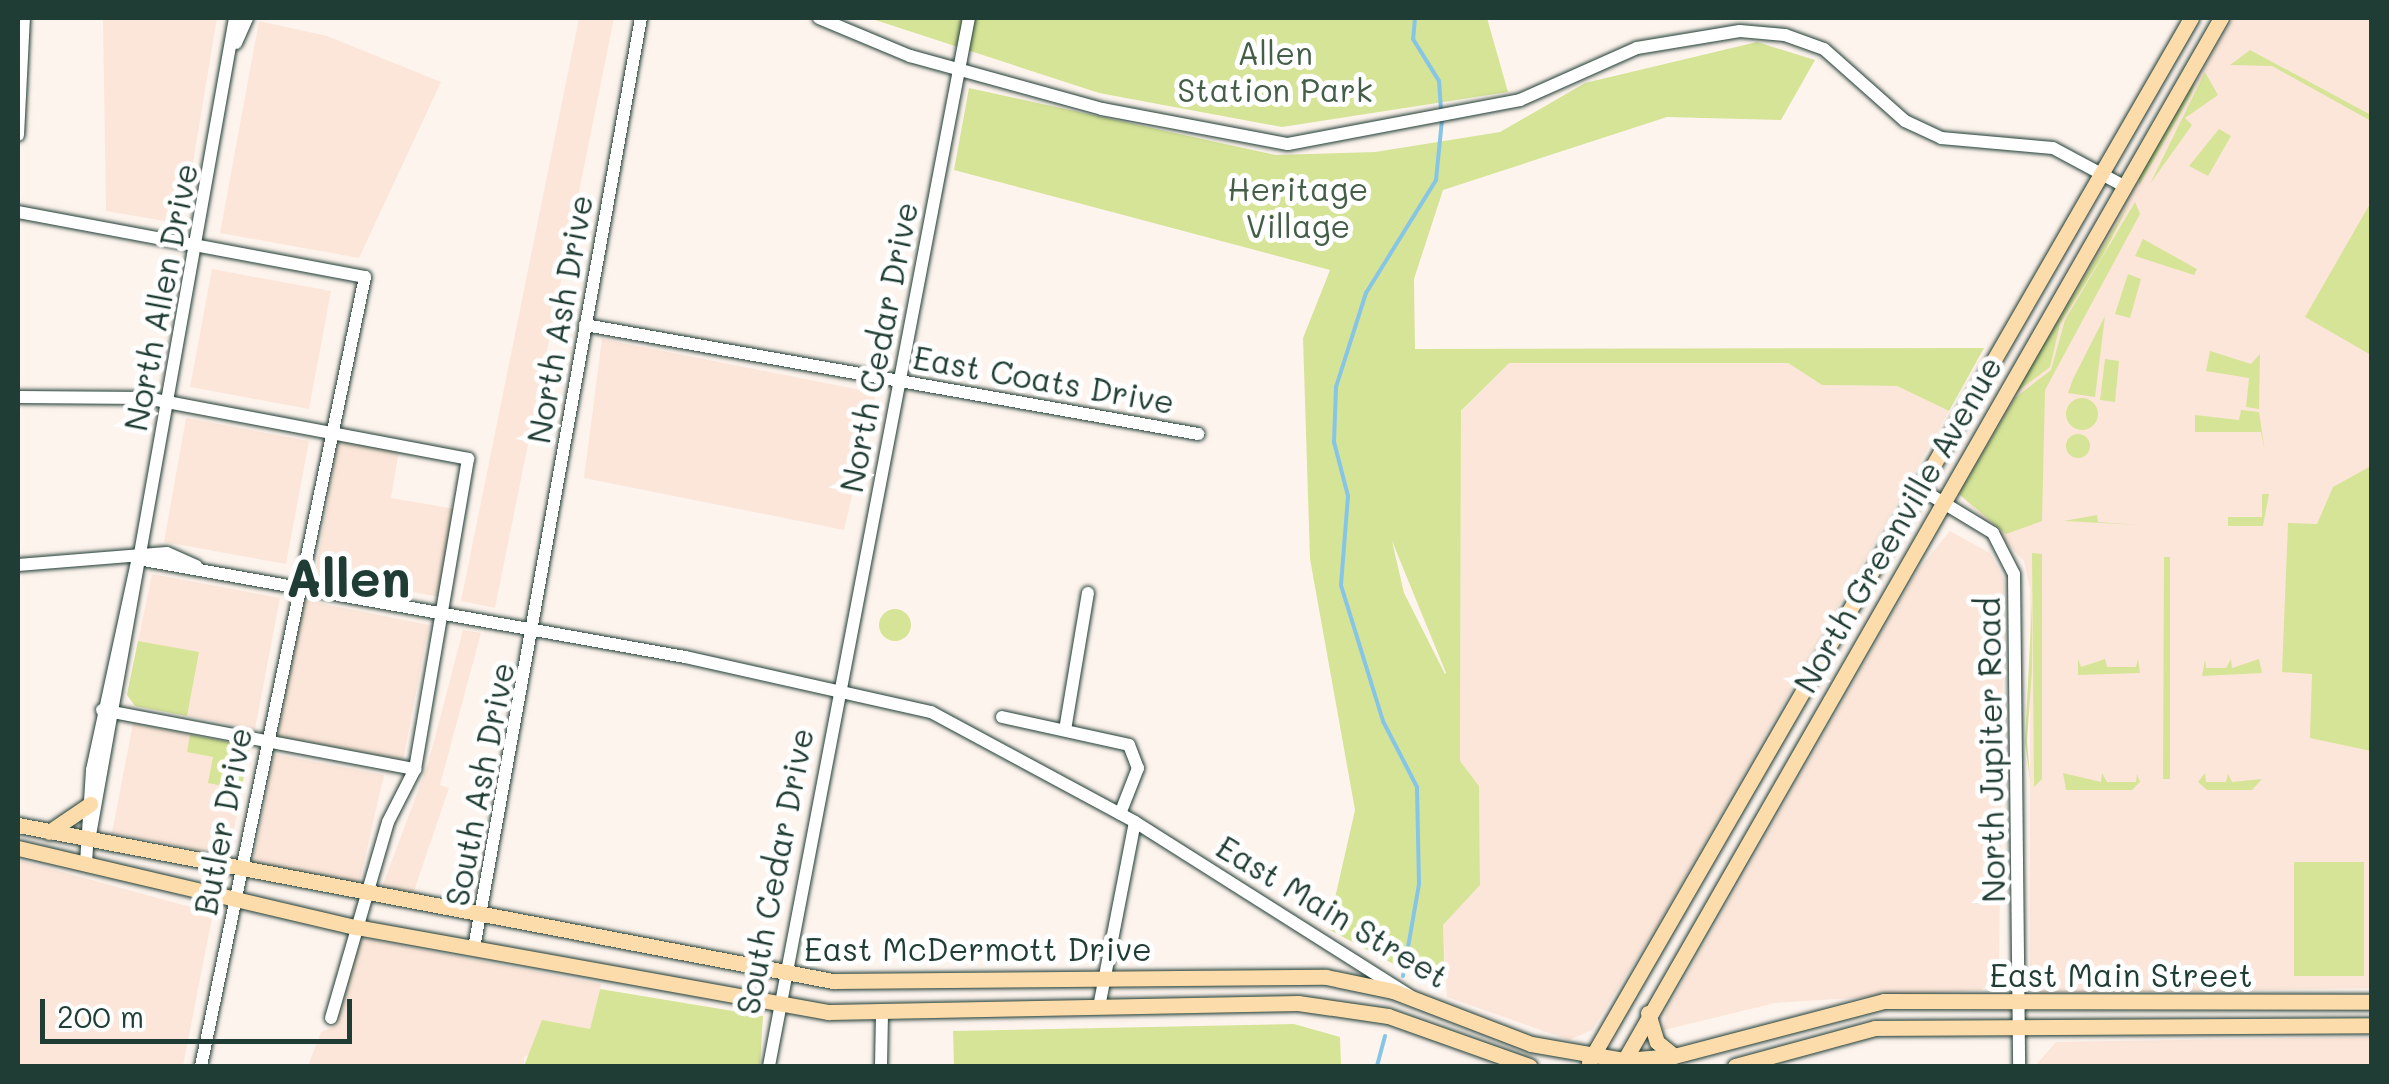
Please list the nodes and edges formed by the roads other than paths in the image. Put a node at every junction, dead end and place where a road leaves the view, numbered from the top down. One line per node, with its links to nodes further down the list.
1 (24, 18): 11 (street)
2 (235, 18): 9 (street, North Allen Drive)
3 (247, 18): 9 (street, North Allen Drive)
4 (640, 18): 16 (street, North Ash Drive)
5 (819, 18): 10 (street)
6 (968, 18): 10 (street, North Cedar Drive)
7 (2191, 18): 12 (main road, North Greenville Avenue)
8 (2221, 18): 13 (main road, North Greenville Avenue)
9 (235, 45): 15 (street, North Allen Drive)
10 (960, 68): 12 (street); 17 (street, North Cedar Drive)
11 (18, 135)
12 (2102, 173): 13 (street); 22 (main road, North Greenville Avenue)
13 (2124, 186): 23 (main road, North Greenville Avenue)
14 (18, 212): 15 (street)
15 (198, 246): 19 (street, North Allen Drive); 20 (street, Butler Drive)
16 (586, 325): 17 (street, East Coats Drive); 29 (street, North Ash Drive)
17 (899, 380): 21 (street, East Coats Drive); 30 (street, North Cedar Drive)
18 (18, 397): 19 (street)
19 (168, 401): 20 (street); 24 (street, North Allen Drive)
20 (327, 432): 26 (street, Butler Drive); 28 (street)
21 (1198, 434)
22 (1919, 488): 23 (street, North Jupiter Road); 69 (main road, North Greenville Avenue)
23 (1942, 500): 54 (street, North Jupiter Road); 61 (main road, North Greenville Avenue)
24 (138, 558): 25 (street, East Main Street); 26 (street, East Main Street); 31 (street); 32 (street)
25 (18, 564)
26 (296, 586): 28 (street, East Main Street); 35 (street, Butler Drive)
27 (1088, 593): 34 (street)
28 (446, 614): 29 (street, East Main Street); 36 (street)
29 (538, 631): 30 (street, East Main Street); 48 (street, South Ash Drive)
30 (837, 686): 38 (street, East Main Street); 51 (street, South Cedar Drive)
31 (102, 710): 32 (street); 37 (street)
32 (119, 714): 35 (street); 42 (street)
33 (1002, 718): 34 (street)
34 (1065, 730): 38 (street)
35 (265, 741): 36 (street); 45 (street, Butler Drive)
36 (415, 770): 46 (street)
37 (90, 804): 41 (main road); 42 (street)
38 (1120, 814): 39 (street, East Main Street)
39 (1134, 822): 52 (street); 53 (street, East Main Street)
40 (18, 825): 41 (main road, East McDermott Drive)
41 (49, 832): 42 (main road, East McDermott Drive)
42 (89, 841): 44 (street); 45 (main road, East McDermott Drive)
43 (18, 848): 44 (main road, East McDermott Drive)
44 (86, 863): 47 (main road, East McDermott Drive)
45 (240, 872): 46 (main road, East McDermott Drive); 47 (street, Butler Drive)
46 (365, 896): 48 (main road, East McDermott Drive); 49 (street)
47 (234, 901): 49 (main road, East McDermott Drive); 71 (street, Butler Drive)
48 (480, 918): 50 (street, South Ash Drive); 51 (main road, East McDermott Drive)
49 (356, 928): 50 (main road, East McDermott Drive); 63 (street)
50 (474, 948): 57 (main road, East McDermott Drive)
51 (781, 974): 52 (main road, East McDermott Drive); 57 (street, South Cedar Drive)
52 (1100, 977): 53 (main road, East McDermott Drive); 58 (street)
53 (1415, 1000): 69 (main road, East Main Street)
54 (2019, 1001): 55 (main road, East Main Street); 59 (main road, East Main Street); 66 (street, North Jupiter Road)
55 (2272, 1002): 56 (main road, East Main Street); 65 (main road)
56 (2372, 1002)
57 (777, 1003): 60 (main road, East McDermott Drive); 72 (street, South Cedar Drive)
58 (1099, 1007): 60 (main road, East McDermott Drive); 62 (main road, East McDermott Drive)
59 (1835, 1010): 67 (main road); 68 (main road, East Main Street)
60 (882, 1014): 73 (street)
61 (1648, 1014): 68 (main road); 70 (main road, North Greenville Avenue)
62 (1388, 1016): 74 (main road, East Main Street)
63 (330, 1018)
64 (2372, 1025): 65 (main road, East Main Street)
65 (2272, 1026): 66 (main road, East Main Street)
66 (2019, 1027): 67 (main road, East Main Street); 76 (street, North Jupiter Road)
67 (1840, 1033): 75 (main road, East Main Street)
68 (1674, 1056): 70 (main road, East Main Street)
69 (1589, 1062): 70 (main road, East Main Street)
70 (1623, 1063)
71 (201, 1066)
72 (770, 1066)
73 (881, 1066)
74 (1529, 1066)
75 (1735, 1066)
76 (2018, 1066)

